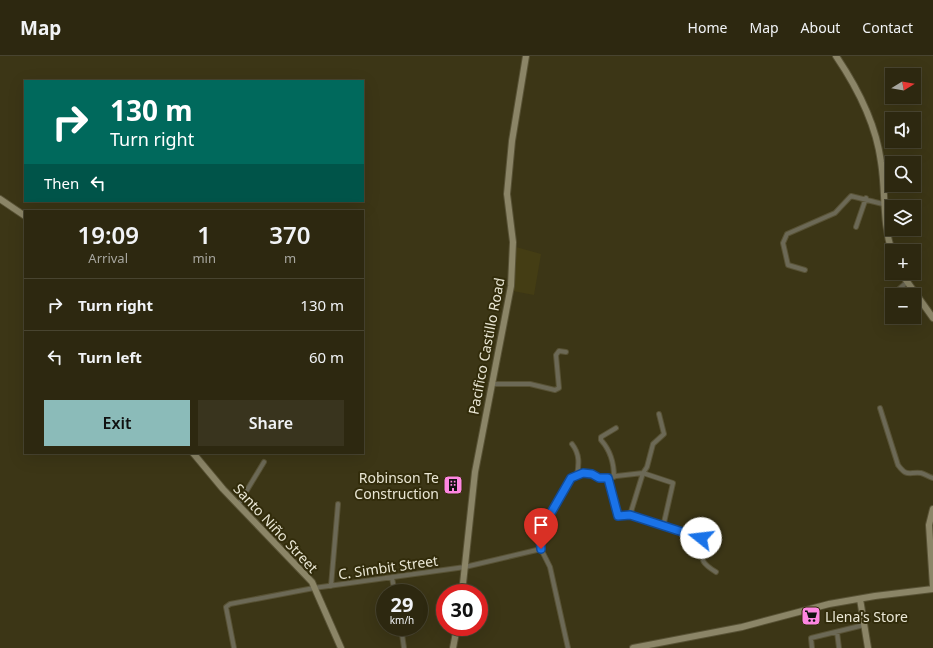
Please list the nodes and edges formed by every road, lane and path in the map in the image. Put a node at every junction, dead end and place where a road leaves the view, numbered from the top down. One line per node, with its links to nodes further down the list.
1 (526, 56): 14 (main road, Pacifico Castillo Road)
2 (836, 56): 5 (main road)
3 (866, 198): 5 (street); 7 (street); 9 (street)
4 (0, 200): 6 (main road)
5 (883, 204): 8 (main road)
6 (24, 215)
7 (856, 227)
8 (889, 244)
9 (805, 270)
10 (907, 282): 11 (street); 12 (main road)
11 (900, 288)
12 (933, 318)
13 (566, 352): 14 (street)
14 (491, 384): 32 (main road, Pacifico Castillo Road)
15 (880, 408): 25 (street)
16 (659, 414): 21 (street)
17 (616, 428): 23 (street)
18 (572, 444): 22 (street)
19 (194, 454): 26 (main road, Santo Niño Street)
20 (264, 462): 26 (street)
21 (643, 473): 23 (street); 29 (street); 30 (street)
22 (577, 476): 24 (street); 31 (street)
23 (614, 476): 24 (street)
24 (608, 478): 29 (street)
25 (933, 478)
26 (238, 504): 38 (main road, Santo Niño Street)
27 (338, 504): 37 (street)
28 (933, 509): 39 (main road)
29 (630, 515): 30 (street)
30 (663, 527): 33 (street)
31 (541, 549): 32 (street, C. Simbit Street); 49 (street)
32 (465, 567): 34 (street, C. Simbit Street); 36 (main road, Pacifico Castillo Road)
33 (716, 572)
34 (392, 578): 35 (street); 37 (street, C. Simbit Street)
35 (393, 584)
36 (463, 584)
37 (331, 586): 38 (street, C. Simbit Street)
38 (314, 588): 45 (street, C. Simbit Street); 46 (main road, Santo Niño Street)
39 (933, 588): 40 (main road)
40 (860, 599): 41 (main road); 50 (main road)
41 (864, 625): 42 (street); 53 (main road)
42 (836, 632): 51 (street); 52 (street)
43 (402, 636): 47 (street)
44 (455, 636): 48 (main road)
45 (234, 648)
46 (341, 648)
47 (404, 648)
48 (453, 648)
49 (568, 648)
50 (634, 648)
51 (812, 648)
52 (839, 648)
53 (868, 648)

